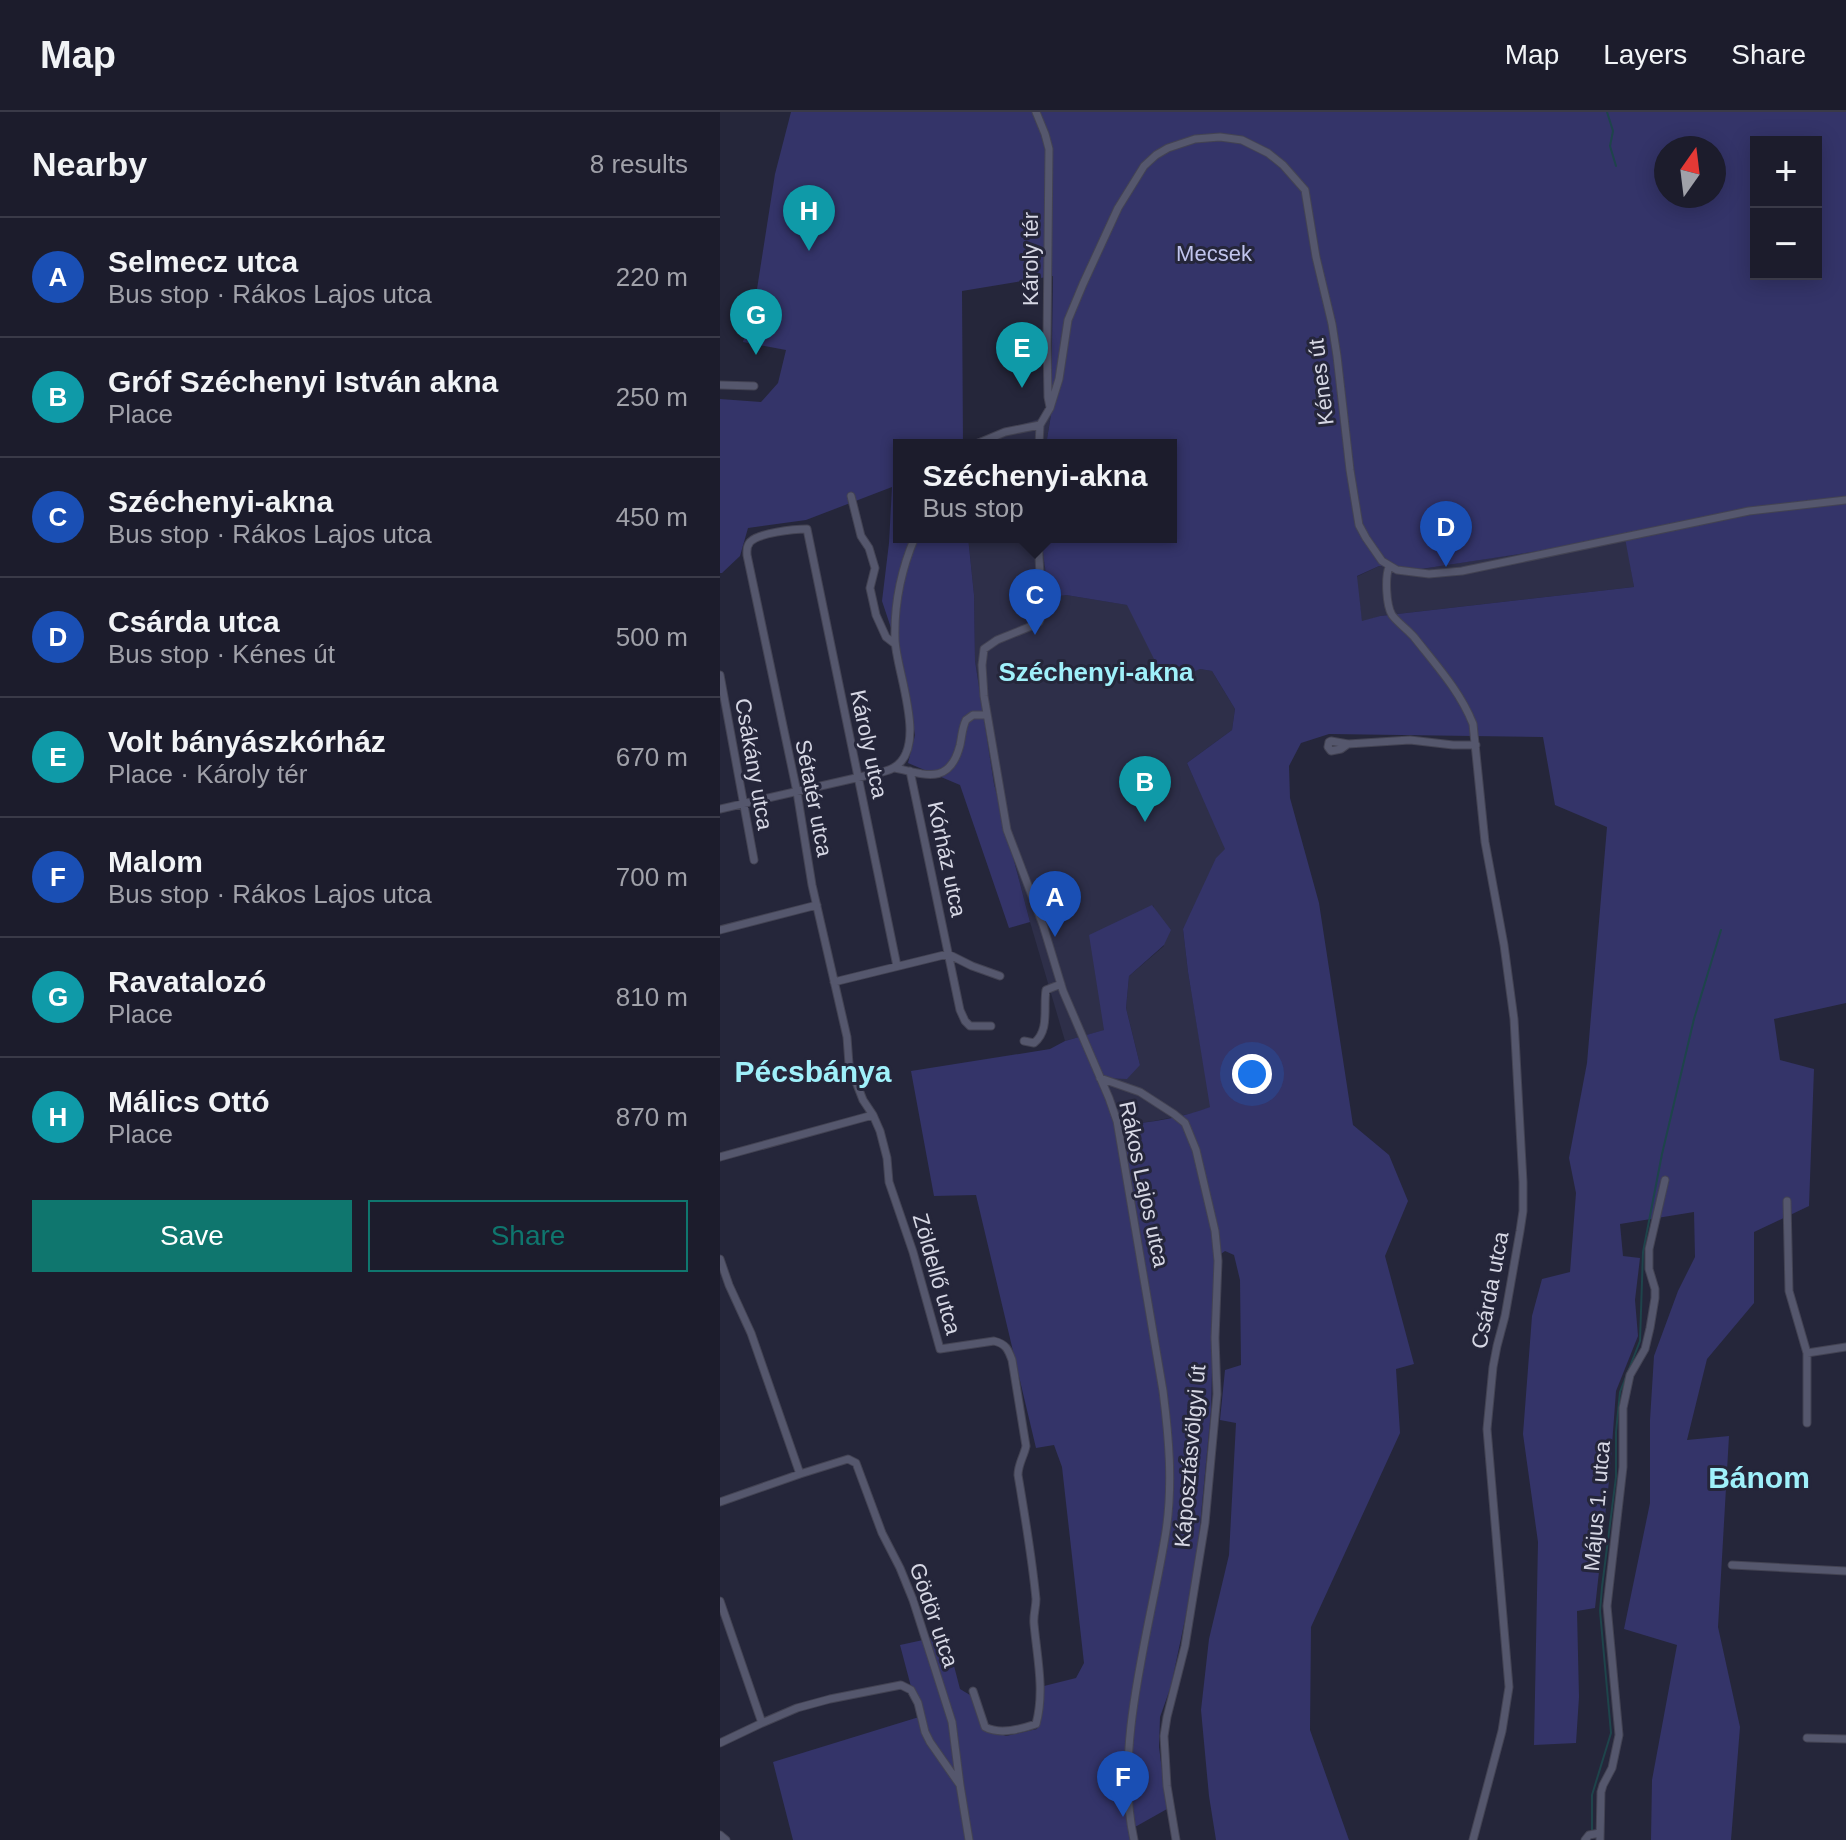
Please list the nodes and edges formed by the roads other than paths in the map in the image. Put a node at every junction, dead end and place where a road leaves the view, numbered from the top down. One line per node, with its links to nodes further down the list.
1 (1036, 112): 4 (street, Károly tér)
2 (720, 385): 3 (street)
3 (754, 386)
4 (1050, 408): 5 (street, Kénes út); 13 (street, Kénes út)
5 (1040, 425): 6 (street); 7 (street)
6 (988, 439)
7 (1039, 439)
8 (851, 496): 14 (street)
9 (1846, 500): 13 (street)
10 (807, 529): 21 (street, Károly utca); 22 (street, Sétatér utca)
11 (913, 543): 14 (street)
12 (1038, 543): 16 (street, Rákos Lajos utca)
13 (1389, 567): 18 (street, Csárda utca)
14 (895, 644): 19 (street)
15 (720, 675): 23 (street, Csákány utca)
16 (987, 715): 20 (street); 32 (street, Rákos Lajos utca)
17 (1348, 744): 18 (street)
18 (1476, 745): 61 (street, Csárda utca)
19 (895, 768): 20 (street); 21 (street)
20 (910, 771): 28 (street, Kórház utca)
21 (858, 777): 22 (street); 29 (street, Károly utca)
22 (797, 792): 23 (street); 26 (street, Sétatér utca)
23 (743, 804): 24 (street); 25 (street, Csákány utca)
24 (720, 809)
25 (754, 860)
26 (817, 905): 27 (street); 31 (street, Sétatér utca)
27 (720, 930)
28 (948, 954): 29 (street); 30 (street); 33 (street, Kórház utca)
29 (897, 966): 31 (street)
30 (1000, 976)
31 (834, 982): 36 (street, Sétatér utca)
32 (1061, 984): 34 (street); 35 (street, Rákos Lajos utca)
33 (991, 1026)
34 (1024, 1041)
35 (1100, 1078): 59 (street, Rákos Lajos utca); 60 (street, Káposztásvölgyi út)
36 (873, 1115): 37 (street); 49 (street, Zöldellő utca)
37 (720, 1157)
38 (1665, 1180): 56 (street, Május 1. utca)
39 (1787, 1201): 42 (street)
40 (720, 1259): 44 (street)
41 (1846, 1347): 42 (street)
42 (1807, 1353): 43 (street)
43 (1807, 1423)
44 (800, 1474): 45 (street); 54 (street, Gödör utca)
45 (720, 1502)
46 (1732, 1565): 47 (street)
47 (1846, 1571)
48 (720, 1601): 50 (street)
49 (973, 1691)
50 (762, 1723): 53 (street); 54 (street)
51 (1807, 1738): 52 (street)
52 (1846, 1739)
53 (720, 1743)
54 (960, 1785): 58 (street, Gödör utca)
55 (720, 1835): 57 (street)
56 (1594, 1836)
57 (726, 1840)
58 (969, 1840)
59 (1134, 1840)
60 (1176, 1840)
61 (1473, 1840)

